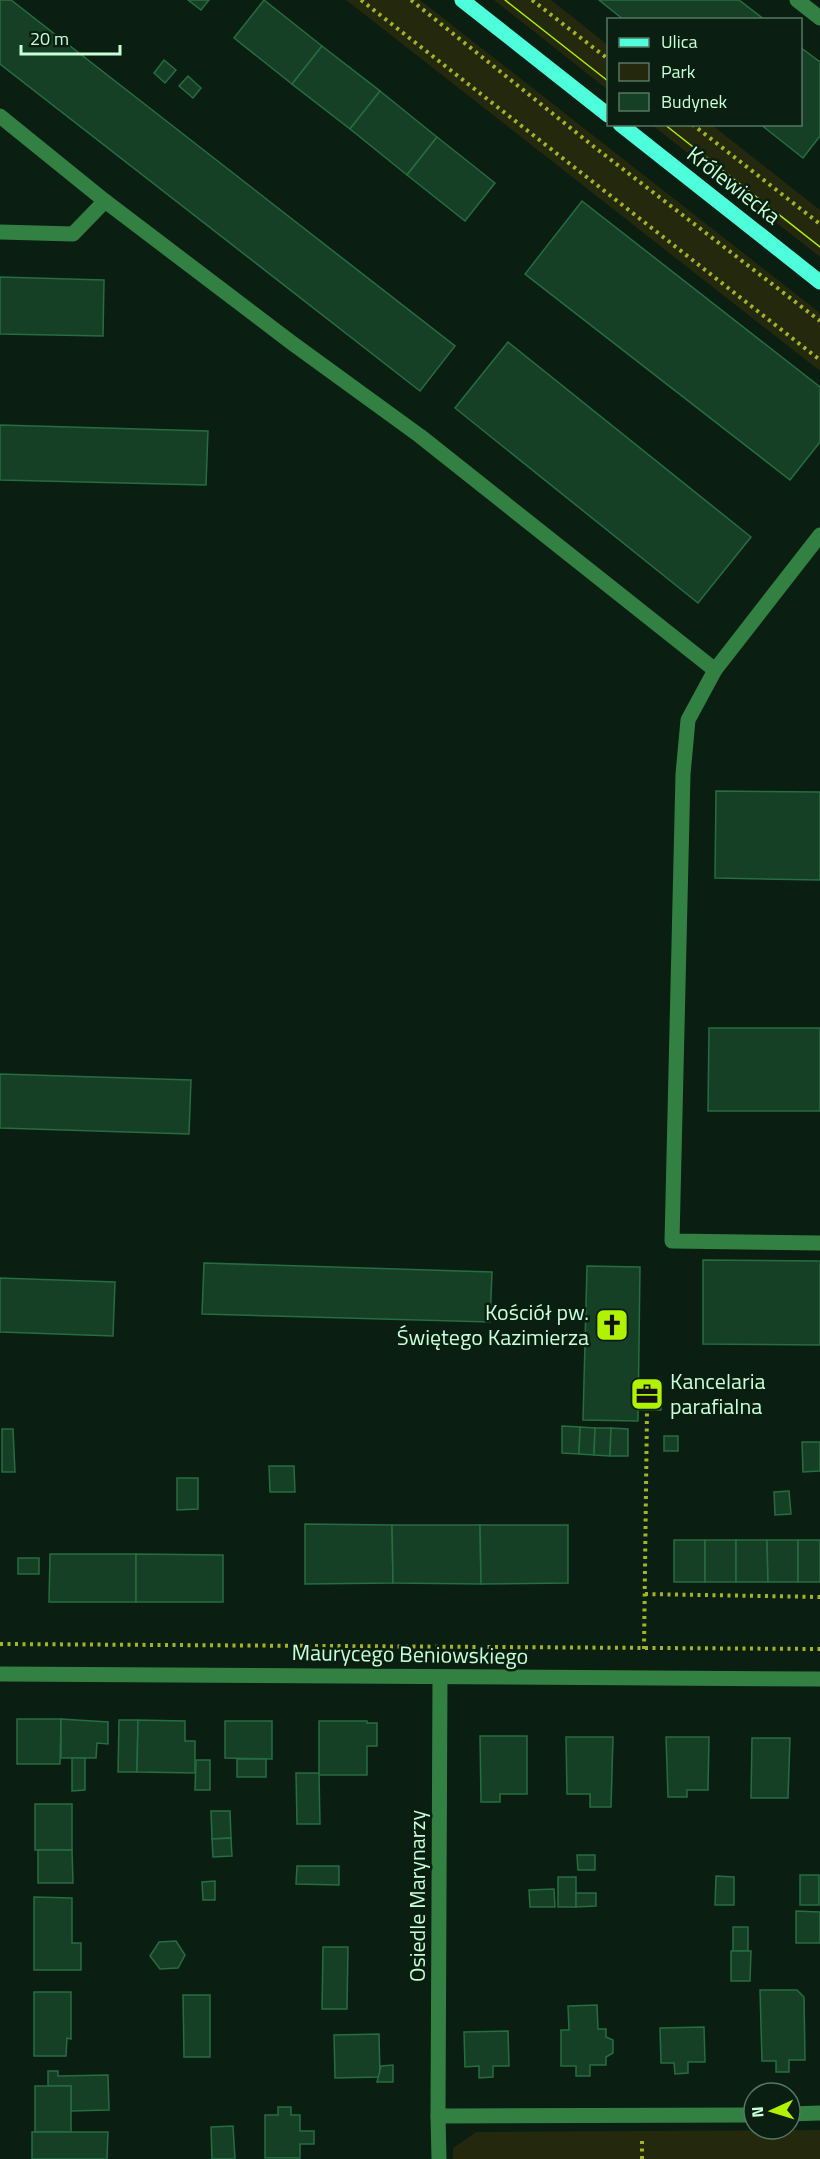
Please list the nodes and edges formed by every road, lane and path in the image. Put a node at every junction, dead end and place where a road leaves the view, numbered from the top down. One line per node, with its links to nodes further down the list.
1 (361, 0): 17 (path)
2 (411, 0): 16 (path)
3 (462, 0): 8 (main road)
4 (532, 0): 7 (path)
5 (797, 0): 6 (street)
6 (820, 18)
7 (607, 57)
8 (607, 113)
9 (0, 116): 12 (street)
10 (623, 126): 15 (main road, Królewiecka)
11 (695, 126): 13 (path)
12 (105, 201): 14 (street); 19 (street)
13 (820, 224)
14 (0, 232)
15 (820, 282)
16 (820, 321)
17 (820, 360)
18 (820, 535): 19 (street)
19 (715, 670): 20 (street)
20 (820, 1243)
21 (648, 1410): 22 (path)
22 (645, 1594): 23 (path); 25 (path)
23 (820, 1597)
24 (0, 1644): 25 (path)
25 (644, 1649): 26 (path)
26 (820, 1649)
27 (0, 1674): 28 (street, Maurycego Beniowskiego)
28 (440, 1677): 29 (street, Maurycego Beniowskiego); 33 (street, Osiedle Marynarzy)
29 (820, 1678)
30 (820, 2113): 31 (street)
31 (802, 2114)
32 (742, 2115): 33 (street)
33 (438, 2116): 34 (street, Osiedle Marynarzy)
34 (439, 2159)

